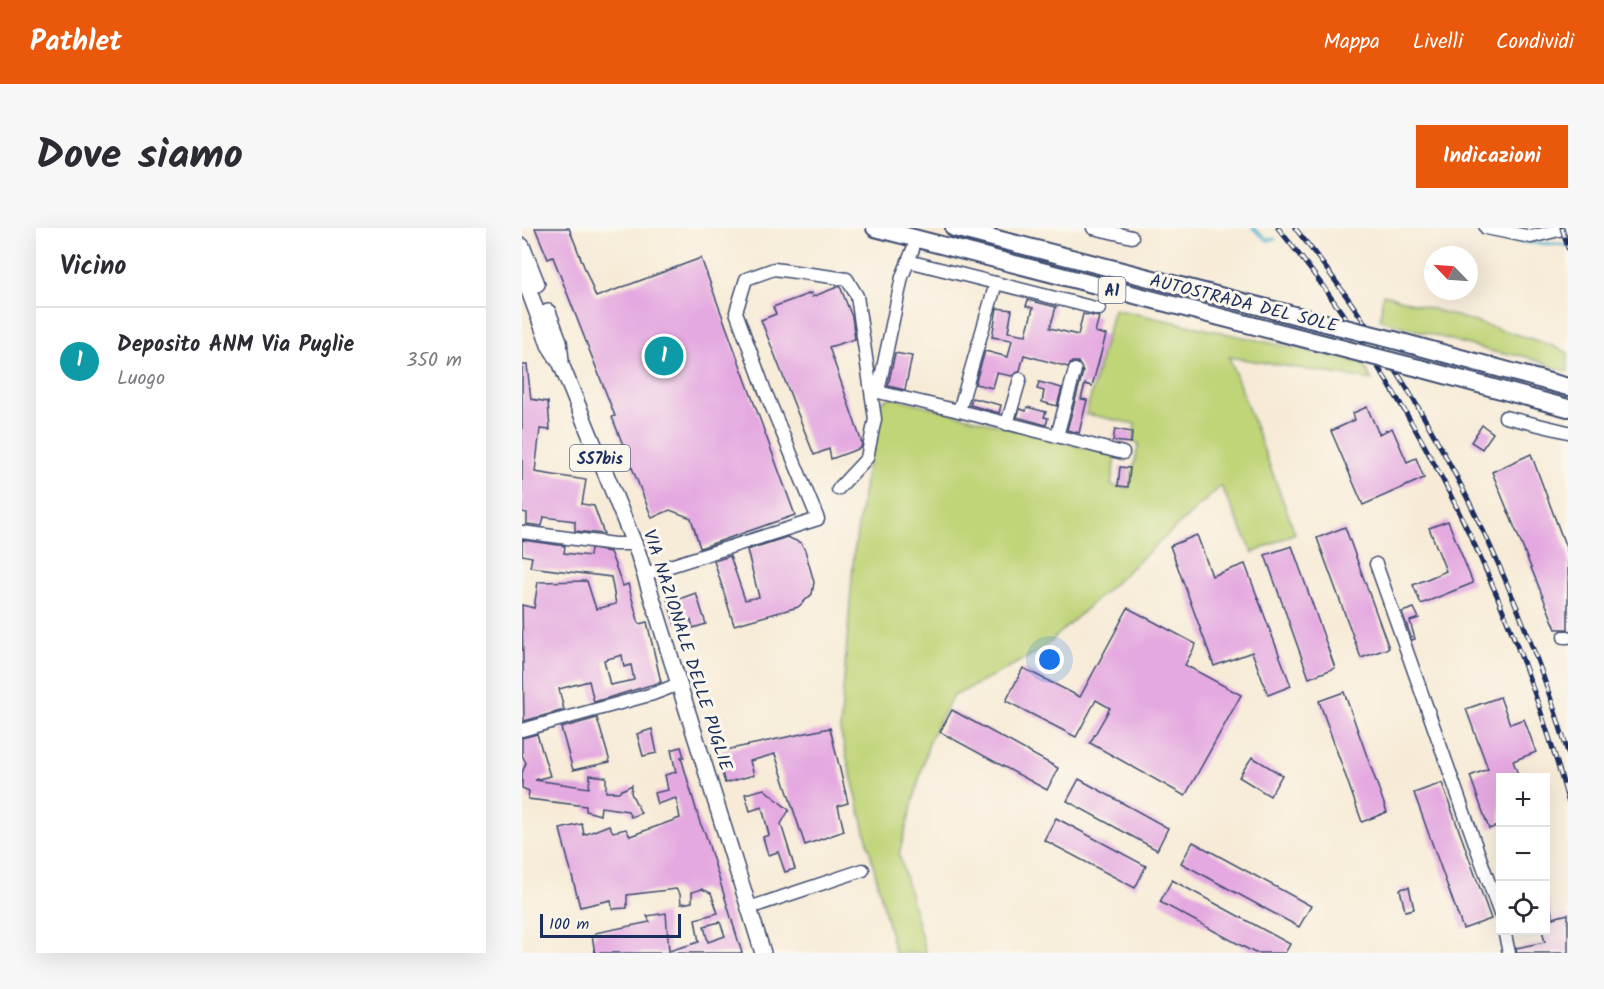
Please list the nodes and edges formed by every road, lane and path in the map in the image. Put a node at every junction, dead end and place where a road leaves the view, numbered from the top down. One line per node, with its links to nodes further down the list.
1 (875, 228): 18 (highway, AUTOSTRADA DEL SOLE / A1, bridge)
2 (954, 228): 17 (highway, AUTOSTRADA DEL SOLE / A1, bridge)
3 (1093, 228): 6 (street)
4 (1486, 228): 5 (street)
5 (1567, 228)
6 (1132, 237)
7 (913, 249): 8 (street)
8 (908, 261): 10 (street); 19 (street)
9 (524, 263): 13 (main road, VIA NAZIONALE DELLE PUGLIE / SS7bis); 14 (main road, VIA NAZIONALE DELLE PUGLIE / SS7bis)
10 (996, 283): 12 (street); 19 (street)
11 (522, 298): 13 (street)
12 (1099, 309)
13 (541, 322): 14 (main road, VIA NAZIONALE DELLE PUGLIE / SS7bis)
14 (561, 364): 27 (main road, VIA NAZIONALE DELLE PUGLIE / SS7bis)
15 (1075, 370): 23 (street)
16 (1020, 379): 21 (street)
17 (1568, 387)
18 (1568, 408)
19 (959, 411): 21 (street)
20 (1505, 417): 22 (street)
21 (1007, 424): 23 (street)
22 (1568, 432)
23 (1057, 436): 24 (street)
24 (1123, 453)
25 (838, 489): 29 (street)
26 (522, 532): 27 (street)
27 (634, 544): 29 (main road, VIA NAZIONALE DELLE PUGLIE / SS7bis)
28 (1376, 564): 33 (street)
29 (645, 574): 30 (main road, VIA NAZIONALE DELLE PUGLIE / SS7bis)
30 (680, 684): 31 (street); 34 (main road, VIA NAZIONALE DELLE PUGLIE / SS7bis)
31 (522, 730)
32 (863, 870): 34 (street)
33 (1496, 903)
34 (749, 908): 36 (main road, VIA NAZIONALE DELLE PUGLIE / SS7bis)
35 (1505, 935): 37 (street)
36 (763, 953)
37 (1509, 953)

